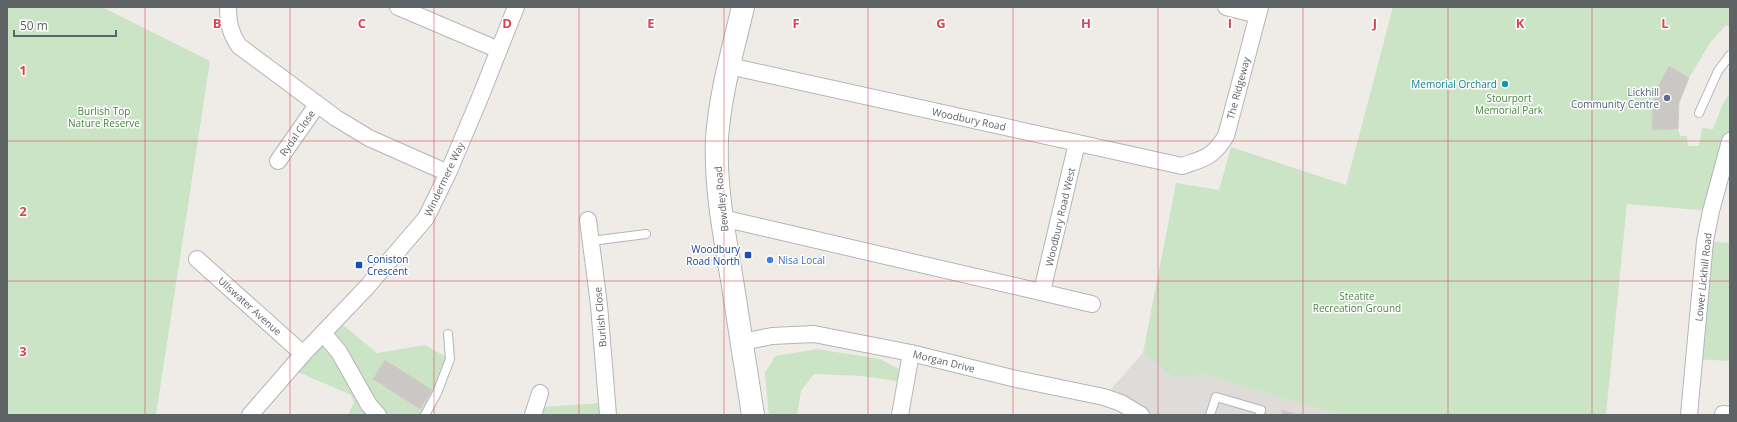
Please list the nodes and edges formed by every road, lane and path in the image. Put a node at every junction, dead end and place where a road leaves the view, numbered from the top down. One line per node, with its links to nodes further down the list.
1 (228, 7): 10 (street)
2 (398, 7): 7 (street)
3 (516, 7): 7 (street, Windermere Way)
4 (743, 7): 9 (main road, Bewdley Road)
5 (1226, 7): 6 (street, The Ridgeway)
6 (1259, 11): 14 (street, The Ridgeway)
7 (499, 50): 16 (street, Windermere Way)
8 (1730, 55): 11 (lane)
9 (728, 66): 13 (street, Woodbury Road); 18 (main road, Bewdley Road)
10 (317, 105): 15 (street, Rydal Close); 16 (street)
11 (1699, 114)
12 (1730, 140): 17 (street, Lower Lickhill Road)
13 (1077, 143): 14 (street, Woodbury Road); 23 (street, Woodbury Road West)
14 (1209, 157)
15 (278, 161)
16 (448, 173): 25 (street, Windermere Way)
17 (1725, 174): 41 (street, Lower Lickhill Road)
18 (722, 218): 23 (street); 27 (main road, Bewdley Road)
19 (588, 220): 21 (street, Burlish Close)
20 (646, 234): 21 (lane)
21 (591, 240): 35 (street, Burlish Close)
22 (197, 258): 29 (street, Ullswater Avenue)
23 (1042, 291): 24 (street)
24 (1092, 304)
25 (323, 333): 29 (street, Windermere Way); 32 (street)
26 (448, 334): 33 (lane)
27 (742, 342): 28 (street, Morgan Drive); 36 (main road, Bewdley Road)
28 (911, 353): 37 (street); 38 (street, Morgan Drive)
29 (304, 354): 31 (street, Windermere Way)
30 (540, 393): 34 (street)
31 (250, 415)
32 (378, 415)
33 (425, 415)
34 (533, 415)
35 (608, 415)
36 (753, 415)
37 (900, 415)
38 (1141, 415)
39 (1210, 415): 40 (lane)
40 (1260, 415)
41 (1689, 415)

